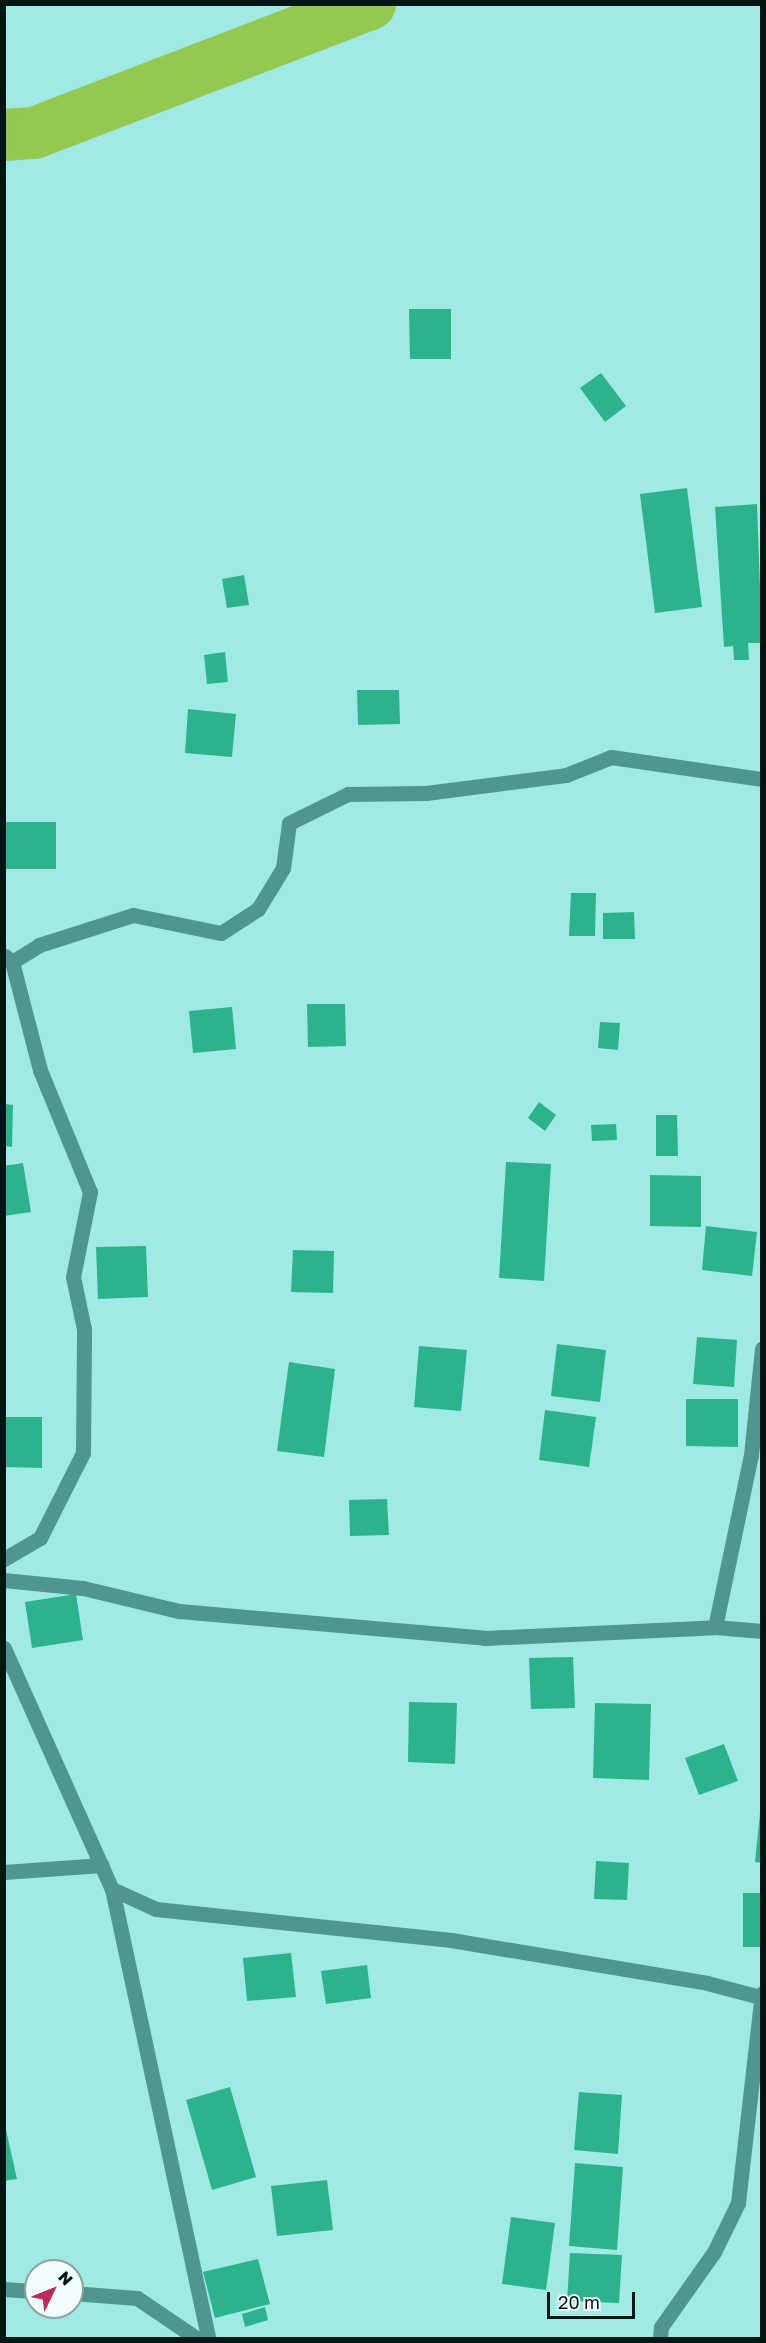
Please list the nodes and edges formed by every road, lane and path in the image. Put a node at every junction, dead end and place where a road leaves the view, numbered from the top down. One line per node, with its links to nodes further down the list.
1 (762, 779): 2 (street)
2 (8, 959): 4 (street)
3 (762, 1349): 6 (street)
4 (4, 1559)
5 (4, 1580): 6 (street)
6 (715, 1627): 7 (street)
7 (762, 1631)
8 (4, 1648): 9 (street)
9 (102, 1865): 10 (street); 11 (street)
10 (4, 1872)
11 (112, 1889): 12 (street); 17 (street)
12 (761, 1995): 18 (street)
13 (4, 2289): 14 (street)
14 (24, 2290)
15 (84, 2295): 16 (street)
16 (196, 2338)
17 (208, 2338)
18 (660, 2338)

